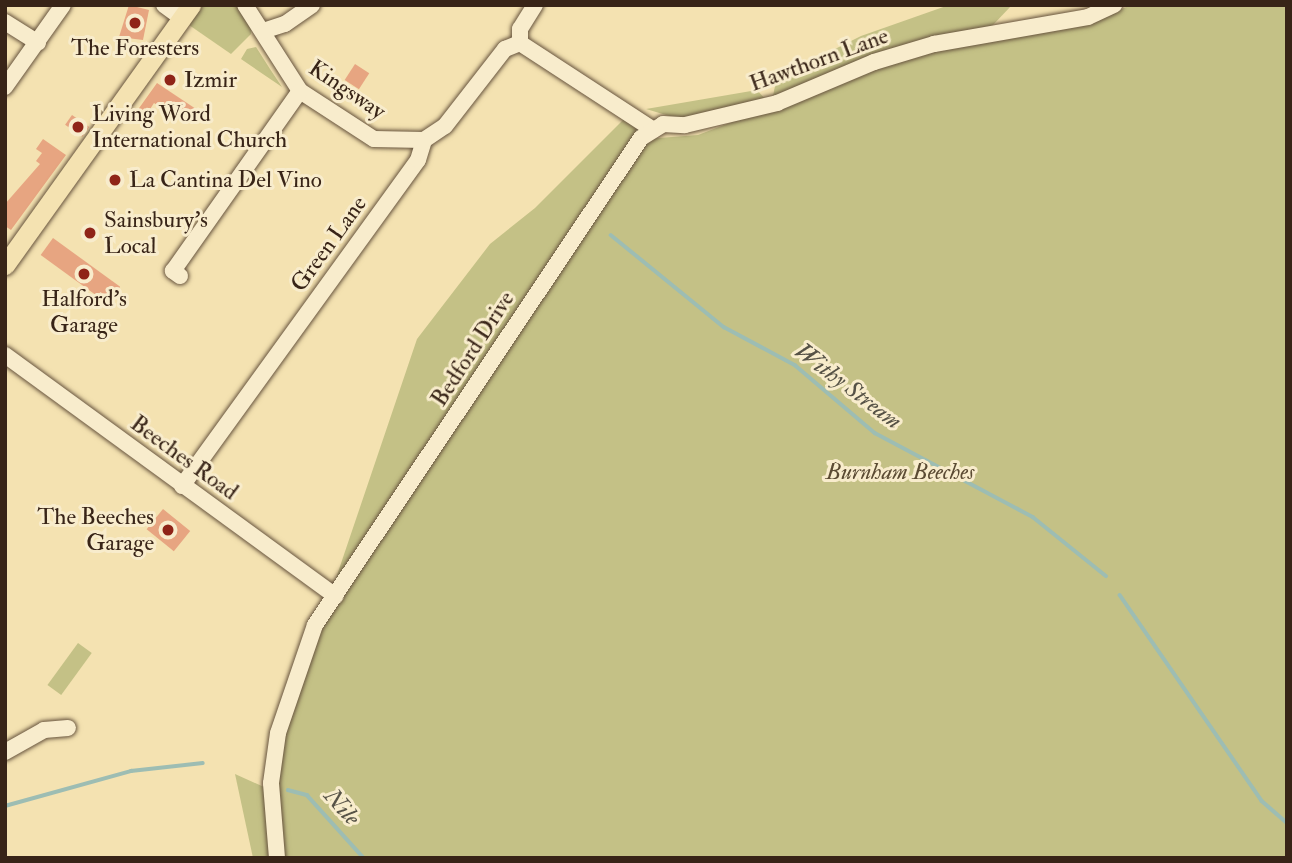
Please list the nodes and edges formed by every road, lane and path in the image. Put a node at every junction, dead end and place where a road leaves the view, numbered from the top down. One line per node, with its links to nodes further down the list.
1 (63, 5): 10 (street)
2 (164, 5): 7 (street)
3 (245, 5): 9 (street, Kingsway)
4 (312, 5): 9 (street)
5 (535, 5): 11 (street)
6 (1114, 5): 14 (street, Hawthorn Lane)
7 (186, 12): 16 (main road)
8 (5, 22): 10 (street)
9 (263, 31): 13 (street, Kingsway)
10 (38, 43): 12 (street)
11 (520, 43): 14 (street); 15 (street, Green Lane)
12 (5, 87)
13 (300, 91): 15 (street, Kingsway); 17 (street)
14 (652, 129): 20 (street, Bedford Drive)
15 (424, 140): 19 (street, Green Lane)
16 (5, 265)
17 (171, 271)
18 (5, 355): 19 (street, Beeches Road)
19 (182, 486): 20 (street, Beeches Road)
20 (335, 596): 23 (street, Bedford Drive)
21 (68, 729): 22 (street)
22 (5, 752)
23 (277, 858)

